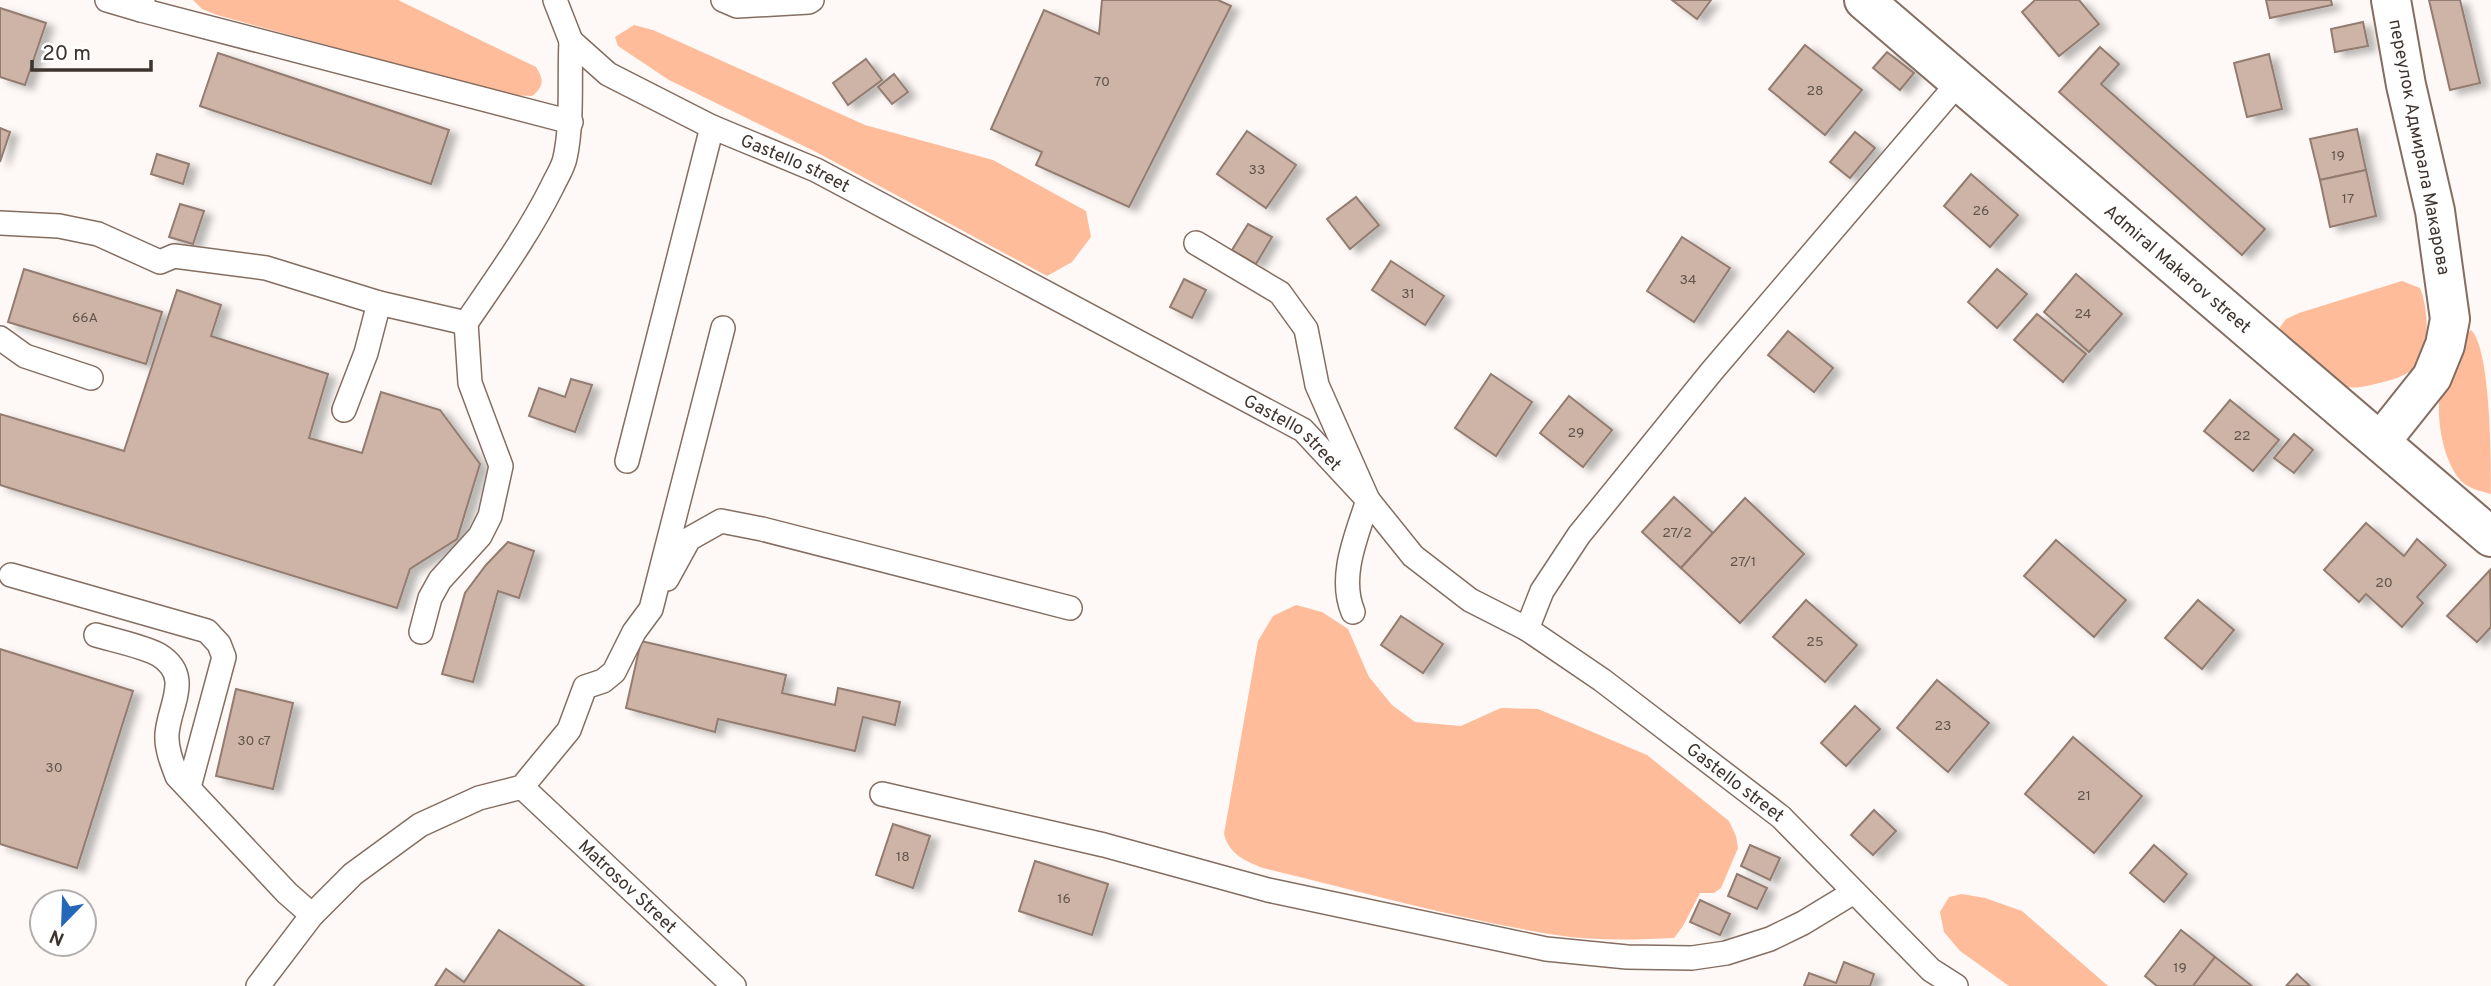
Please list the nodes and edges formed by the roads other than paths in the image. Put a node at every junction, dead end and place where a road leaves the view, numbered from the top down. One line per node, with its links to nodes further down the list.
1 (107, 0): 7 (lane)
2 (555, 0): 8 (lane, Gastello street)
3 (723, 0): 4 (lane)
4 (812, 0)
5 (1864, 0): 9 (street, Admiral Makarov street)
6 (2391, 0): 20 (street, переулок Адмирала Макарова)
7 (142, 5): 10 (lane)
8 (570, 41): 10 (lane); 11 (lane, Gastello street)
9 (1959, 82): 20 (street, Admiral Makarov street); 28 (lane)
10 (571, 122): 15 (lane)
11 (712, 127): 21 (lane); 22 (lane, Gastello street)
12 (0, 223): 14 (lane)
13 (1196, 243): 22 (lane)
14 (379, 303): 15 (lane); 19 (lane)
15 (466, 323): 29 (lane)
16 (723, 328): 26 (lane)
17 (0, 338): 18 (lane)
18 (91, 377)
19 (344, 410)
20 (2381, 441): 23 (street, Admiral Makarov street)
21 (627, 461)
22 (1368, 500): 27 (lane); 28 (lane, Gastello street)
23 (2491, 537)
24 (11, 576): 31 (lane)
25 (1070, 608): 26 (lane)
26 (651, 609): 32 (lane)
27 (1353, 612)
28 (1527, 629): 34 (lane, Gastello street)
29 (421, 632)
30 (96, 635): 31 (lane)
31 (189, 787): 35 (lane)
32 (522, 787): 35 (lane); 37 (lane, Matrosov Street)
33 (882, 794): 34 (lane)
34 (1854, 892): 38 (lane, Gastello street)
35 (312, 915): 36 (lane)
36 (258, 986)
37 (734, 986)
38 (1956, 986)

